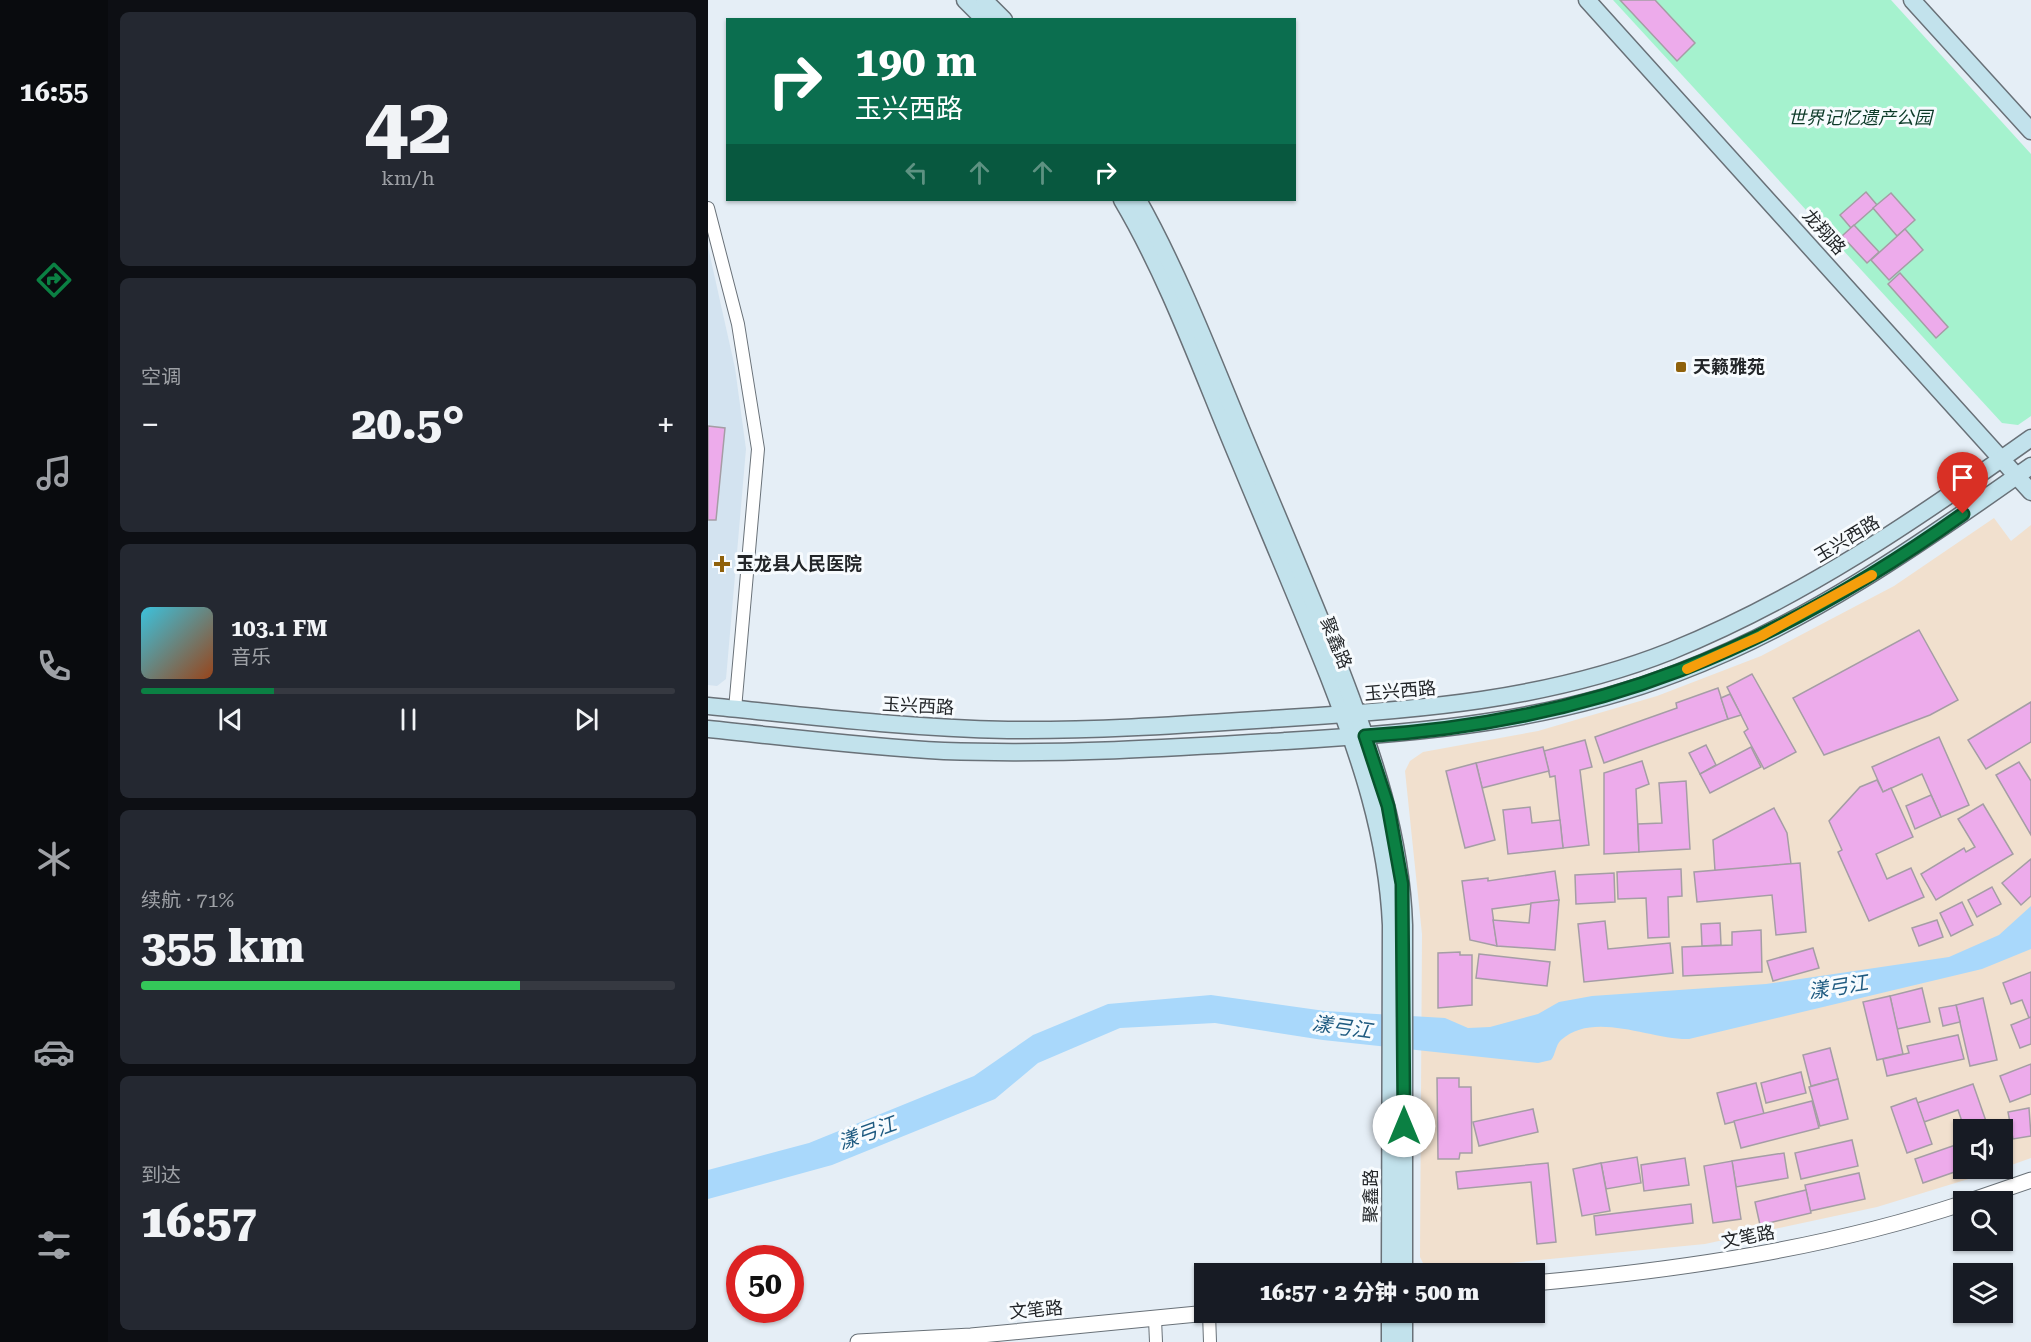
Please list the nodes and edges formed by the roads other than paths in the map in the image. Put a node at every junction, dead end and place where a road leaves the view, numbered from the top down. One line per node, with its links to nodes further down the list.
1 (965, 0): 5 (main road)
2 (984, 0): 6 (main road)
3 (1587, 0): 12 (main road, 龙翔路)
4 (1912, 0): 7 (main road)
5 (983, 18)
6 (1002, 18)
7 (2031, 131)
8 (1123, 201): 18 (main road, 聚鑫路)
9 (1139, 201): 18 (main road, 聚鑫路)
10 (708, 208): 17 (street)
11 (2031, 438): 12 (main road, 玉兴西路)
12 (2002, 459): 14 (main road, 龙翔路); 18 (main road, 玉兴西路)
13 (2031, 466): 14 (main road)
14 (2017, 476): 15 (main road, 龙翔路); 20 (main road)
15 (2031, 492)
16 (708, 706): 17 (main road, 玉兴西路)
17 (735, 709): 18 (main road, 玉兴西路)
18 (1350, 714): 20 (main road, 聚鑫路)
19 (708, 729): 20 (main road)
20 (1358, 737): 21 (main road, 聚鑫路)
21 (1397, 1063): 25 (main road, 聚鑫路); 26 (main road, 聚鑫路)
22 (2031, 1180): 23 (street, 文笔路)
23 (1998, 1191)
24 (1953, 1206): 27 (street, 文笔路)
25 (1390, 1263)
26 (1404, 1263)
27 (1545, 1282)
28 (1194, 1315): 29 (street, 文笔路)
29 (1155, 1318): 33 (street, 文笔路); 34 (street)
30 (1212, 1323): 35 (street)
31 (1390, 1323): 36 (main road)
32 (1404, 1323): 37 (main road)
33 (858, 1342)
34 (1156, 1342)
35 (1210, 1342)
36 (1390, 1342)
37 (1404, 1342)

